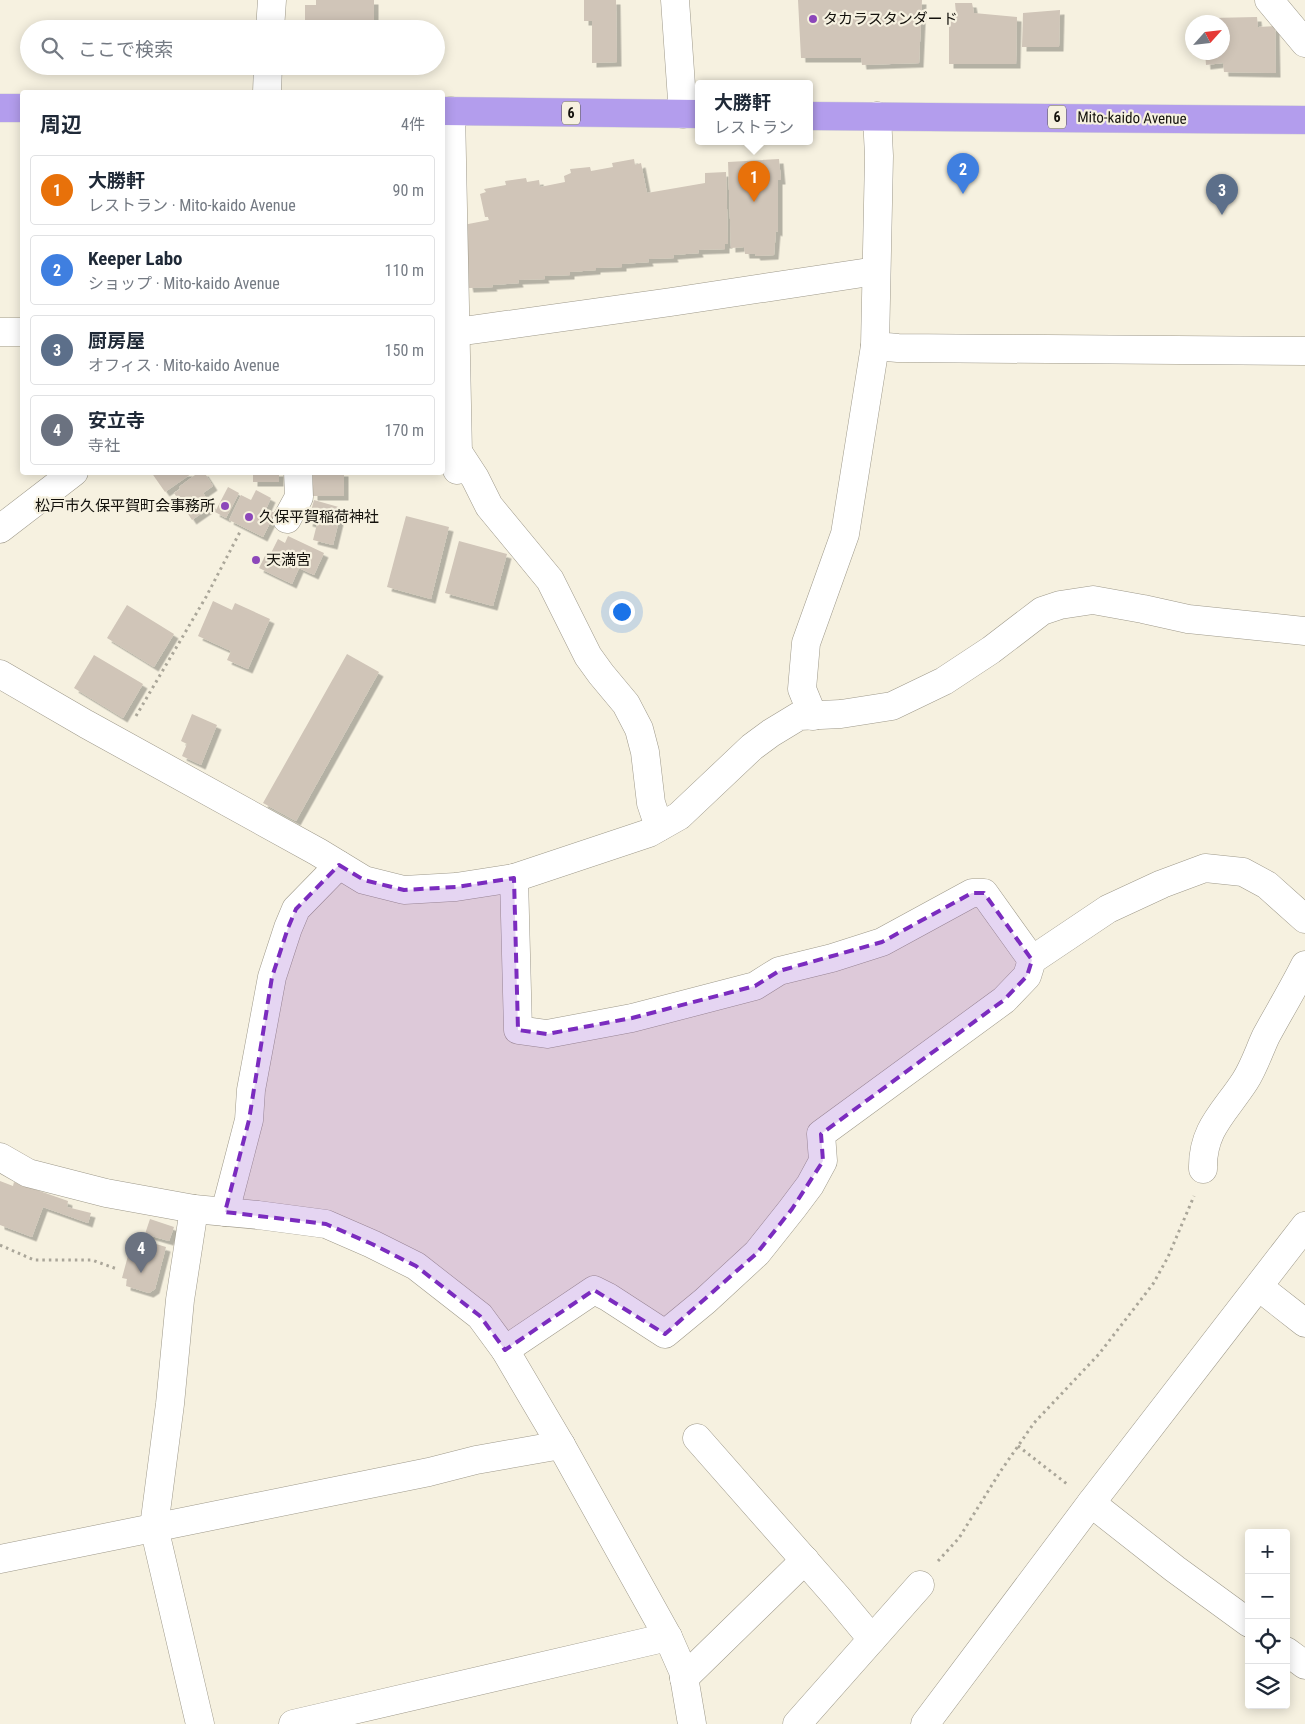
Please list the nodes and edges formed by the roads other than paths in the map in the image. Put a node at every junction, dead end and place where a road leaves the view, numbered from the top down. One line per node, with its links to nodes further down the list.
1 (272, 0): 4 (street)
2 (675, 0): 11 (street)
3 (1269, 0): 5 (street)
4 (271, 20)
5 (1305, 43)
6 (268, 75): 7 (street)
7 (267, 90)
8 (0, 108): 9 (highway)
9 (20, 108)
10 (447, 111): 11 (highway, 6); 18 (street)
11 (691, 114)
12 (813, 116): 13 (highway, Mito-kaido Avenue / 6)
13 (876, 116): 14 (highway, Mito-kaido Avenue / 6); 15 (street)
14 (1305, 120)
15 (876, 271): 18 (street); 19 (street)
16 (0, 332): 17 (street)
17 (20, 332)
18 (448, 334): 28 (street)
19 (875, 346): 20 (street); 27 (street)
20 (1305, 350)
21 (70, 475): 24 (street)
22 (298, 475): 23 (street)
23 (287, 519)
24 (0, 530)
25 (1305, 631): 27 (street)
26 (0, 674): 29 (street)
27 (813, 716): 28 (street)
28 (659, 828): 30 (street)
29 (339, 865): 30 (street); 37 (street)
30 (514, 878): 32 (street)
31 (1305, 918): 32 (street)
32 (1032, 960): 41 (street)
33 (1305, 965): 35 (street)
34 (0, 1157): 36 (street)
35 (1203, 1169)
36 (194, 1209): 37 (street); 45 (street)
37 (225, 1212): 41 (street)
38 (1305, 1226): 39 (street)
39 (1259, 1287): 40 (street); 44 (street)
40 (1305, 1323)
41 (505, 1350): 43 (street)
42 (698, 1438): 47 (street)
43 (561, 1445): 45 (street); 50 (street)
44 (1091, 1503): 49 (street); 55 (street)
45 (154, 1527): 46 (street); 56 (street)
46 (0, 1559)
47 (805, 1560): 51 (street); 54 (street)
48 (920, 1585): 51 (street)
49 (1245, 1620)
50 (668, 1636): 54 (street); 57 (street)
51 (872, 1638): 59 (street)
52 (1290, 1654): 53 (street)
53 (1305, 1665)
54 (684, 1678): 58 (street)
55 (929, 1723)
56 (200, 1724)
57 (293, 1724)
58 (692, 1724)
59 (797, 1724)

